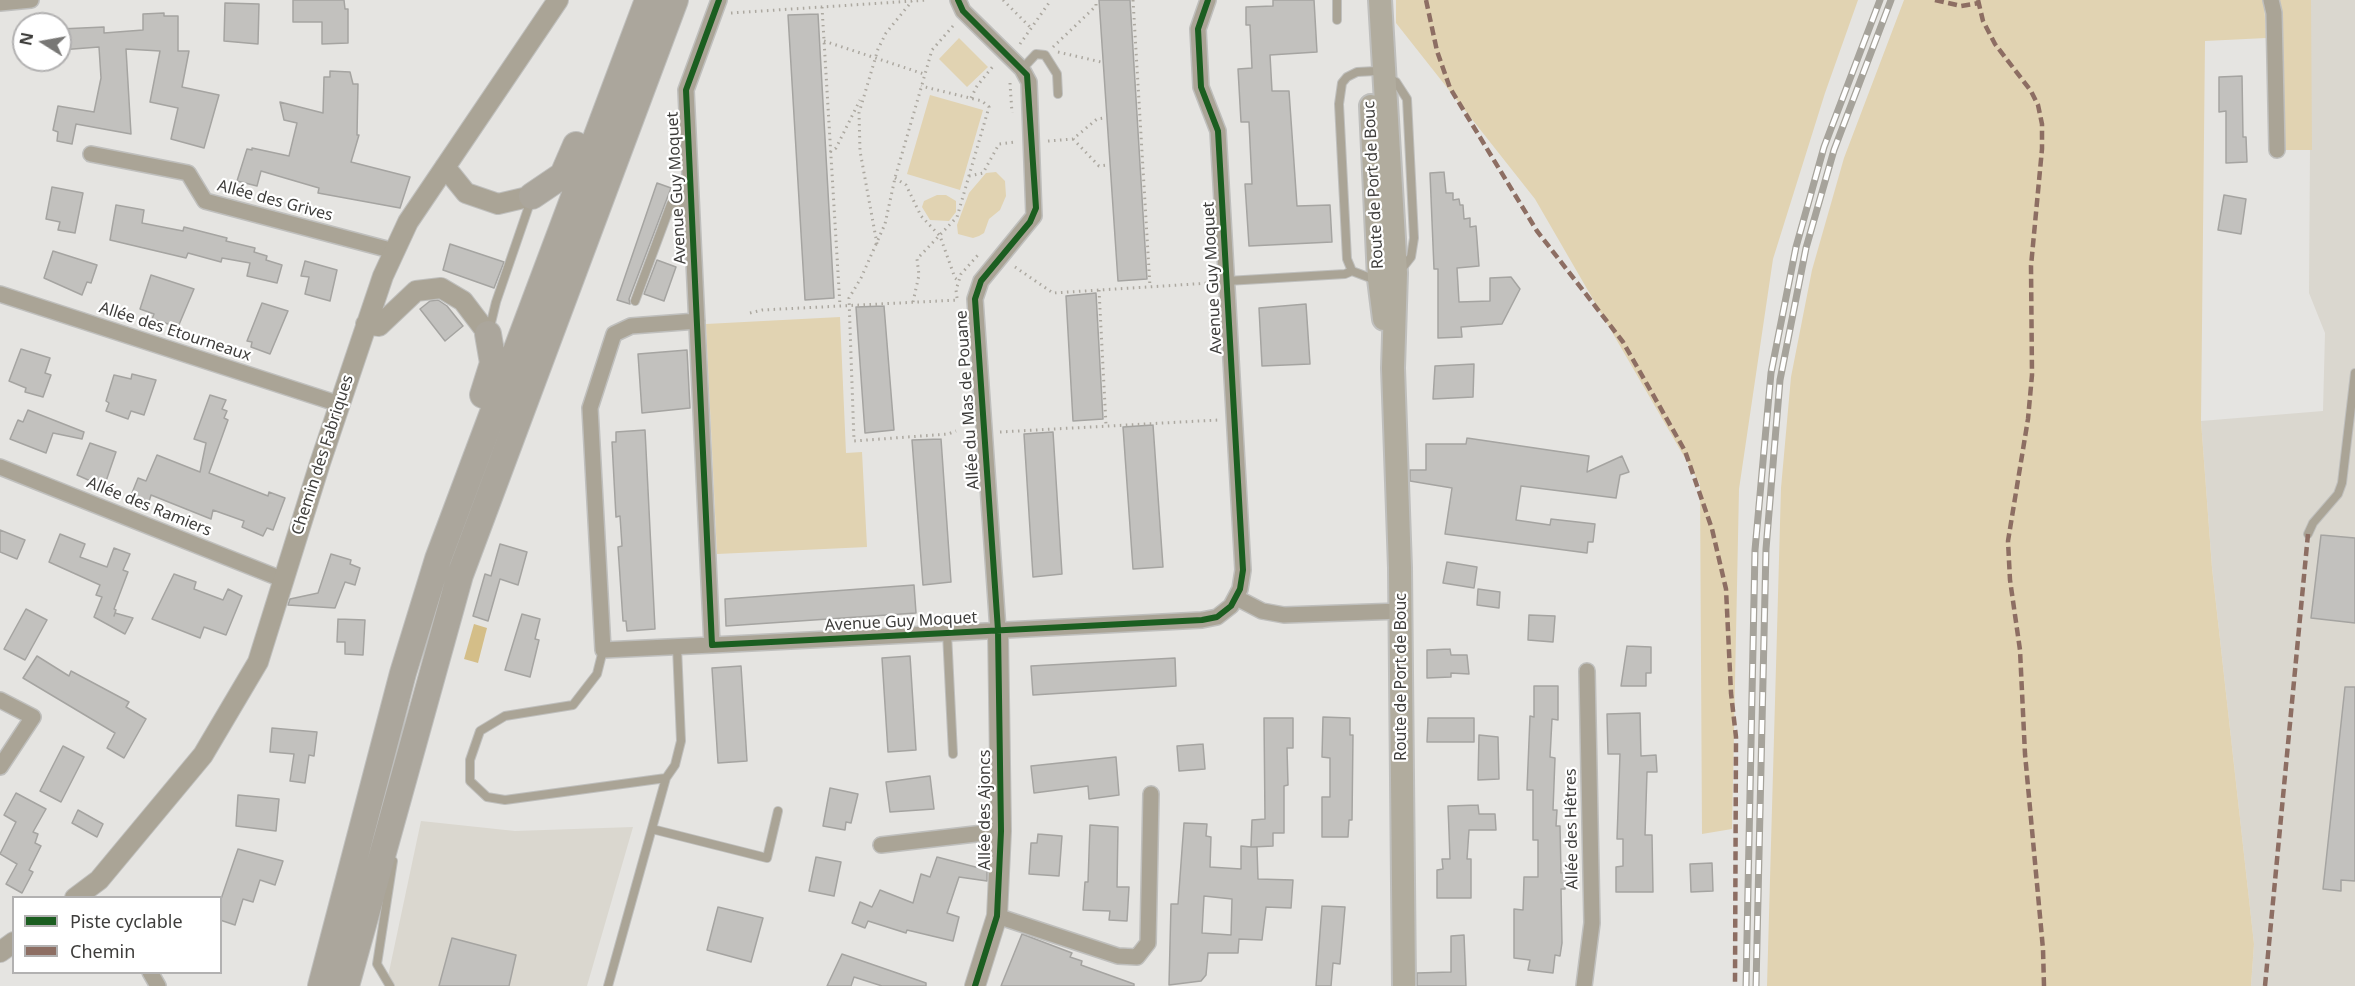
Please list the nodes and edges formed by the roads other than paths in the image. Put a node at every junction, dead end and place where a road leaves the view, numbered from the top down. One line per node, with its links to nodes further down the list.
1 (31, 0): 10 (street)
2 (558, 0): 19 (street, Chemin des Fabriques)
3 (675, 0): 46 (highway)
4 (958, 0): 14 (street)
5 (1208, 0): 25 (street, Avenue Guy Moquet)
6 (1337, 0): 13 (lane)
7 (1365, 0): 15 (main road, Route de Port de Bouc)
8 (1380, 0): 15 (main road, Route de Port de Bouc)
9 (2271, 0): 17 (street)
10 (0, 3)
11 (647, 3): 20 (highway); 35 (highway)
12 (717, 7): 21 (street, Avenue Guy Moquet)
13 (1337, 20)
14 (1022, 69): 16 (lane); 39 (street, Allée du Mas de Pouane)
15 (1377, 73): 23 (lane); 24 (main road, Route de Port de Bouc); 24 (lane)
16 (1058, 94)
17 (2277, 150)
18 (91, 154): 22 (street, Allée des Grives)
19 (445, 167): 20 (street); 22 (street, Chemin des Fabriques)
20 (532, 196): 30 (lane)
21 (692, 202): 27 (lane); 28 (street, Avenue Guy Moquet)
22 (394, 251): 29 (street, Chemin des Fabriques)
23 (1352, 271): 24 (lane); 25 (lane)
24 (1388, 276): 38 (main road, Route de Port de Bouc)
25 (1227, 287): 37 (street, Avenue Guy Moquet)
26 (0, 294): 32 (street, Allée des Etourneaux)
27 (635, 301)
28 (697, 321): 41 (street, Avenue Guy Moquet); 43 (street)
29 (366, 324): 30 (street); 32 (street, Chemin des Fabriques)
30 (488, 334): 35 (highway)
31 (2355, 373): 34 (lane)
32 (339, 404): 36 (street, Chemin des Fabriques)
33 (0, 467): 36 (street, Allée des Ramiers)
34 (2308, 534)
35 (438, 559): 59 (highway)
36 (284, 580): 57 (street, Chemin des Fabriques)
37 (1237, 598): 38 (street); 39 (street, Avenue Guy Moquet)
38 (1401, 611): 64 (main road, Route de Port de Bouc)
39 (998, 630): 40 (street, Avenue Guy Moquet); 53 (street, Allée des Ajoncs)
40 (947, 633): 41 (street, Avenue Guy Moquet); 47 (lane)
41 (712, 645): 42 (street, Avenue Guy Moquet)
42 (676, 647): 43 (street, Avenue Guy Moquet); 49 (lane)
43 (603, 650): 49 (lane)
44 (1587, 671): 65 (street, Allée des Hêtres)
45 (0, 700): 48 (street)
46 (414, 736): 54 (lane); 60 (highway)
47 (953, 754)
48 (0, 767)
49 (666, 778): 52 (lane)
50 (1151, 794): 58 (street)
51 (778, 811): 52 (lane)
52 (652, 829): 62 (lane)
53 (1001, 831): 55 (street); 58 (street, Allée des Ajoncs)
54 (396, 840)
55 (881, 845)
56 (394, 851): 61 (lane)
57 (80, 896)
58 (996, 916): 63 (street, Allée des Ajoncs)
59 (321, 986)
60 (346, 986)
61 (390, 986)
62 (608, 986)
63 (975, 986)
64 (1404, 986)
65 (1584, 986)

